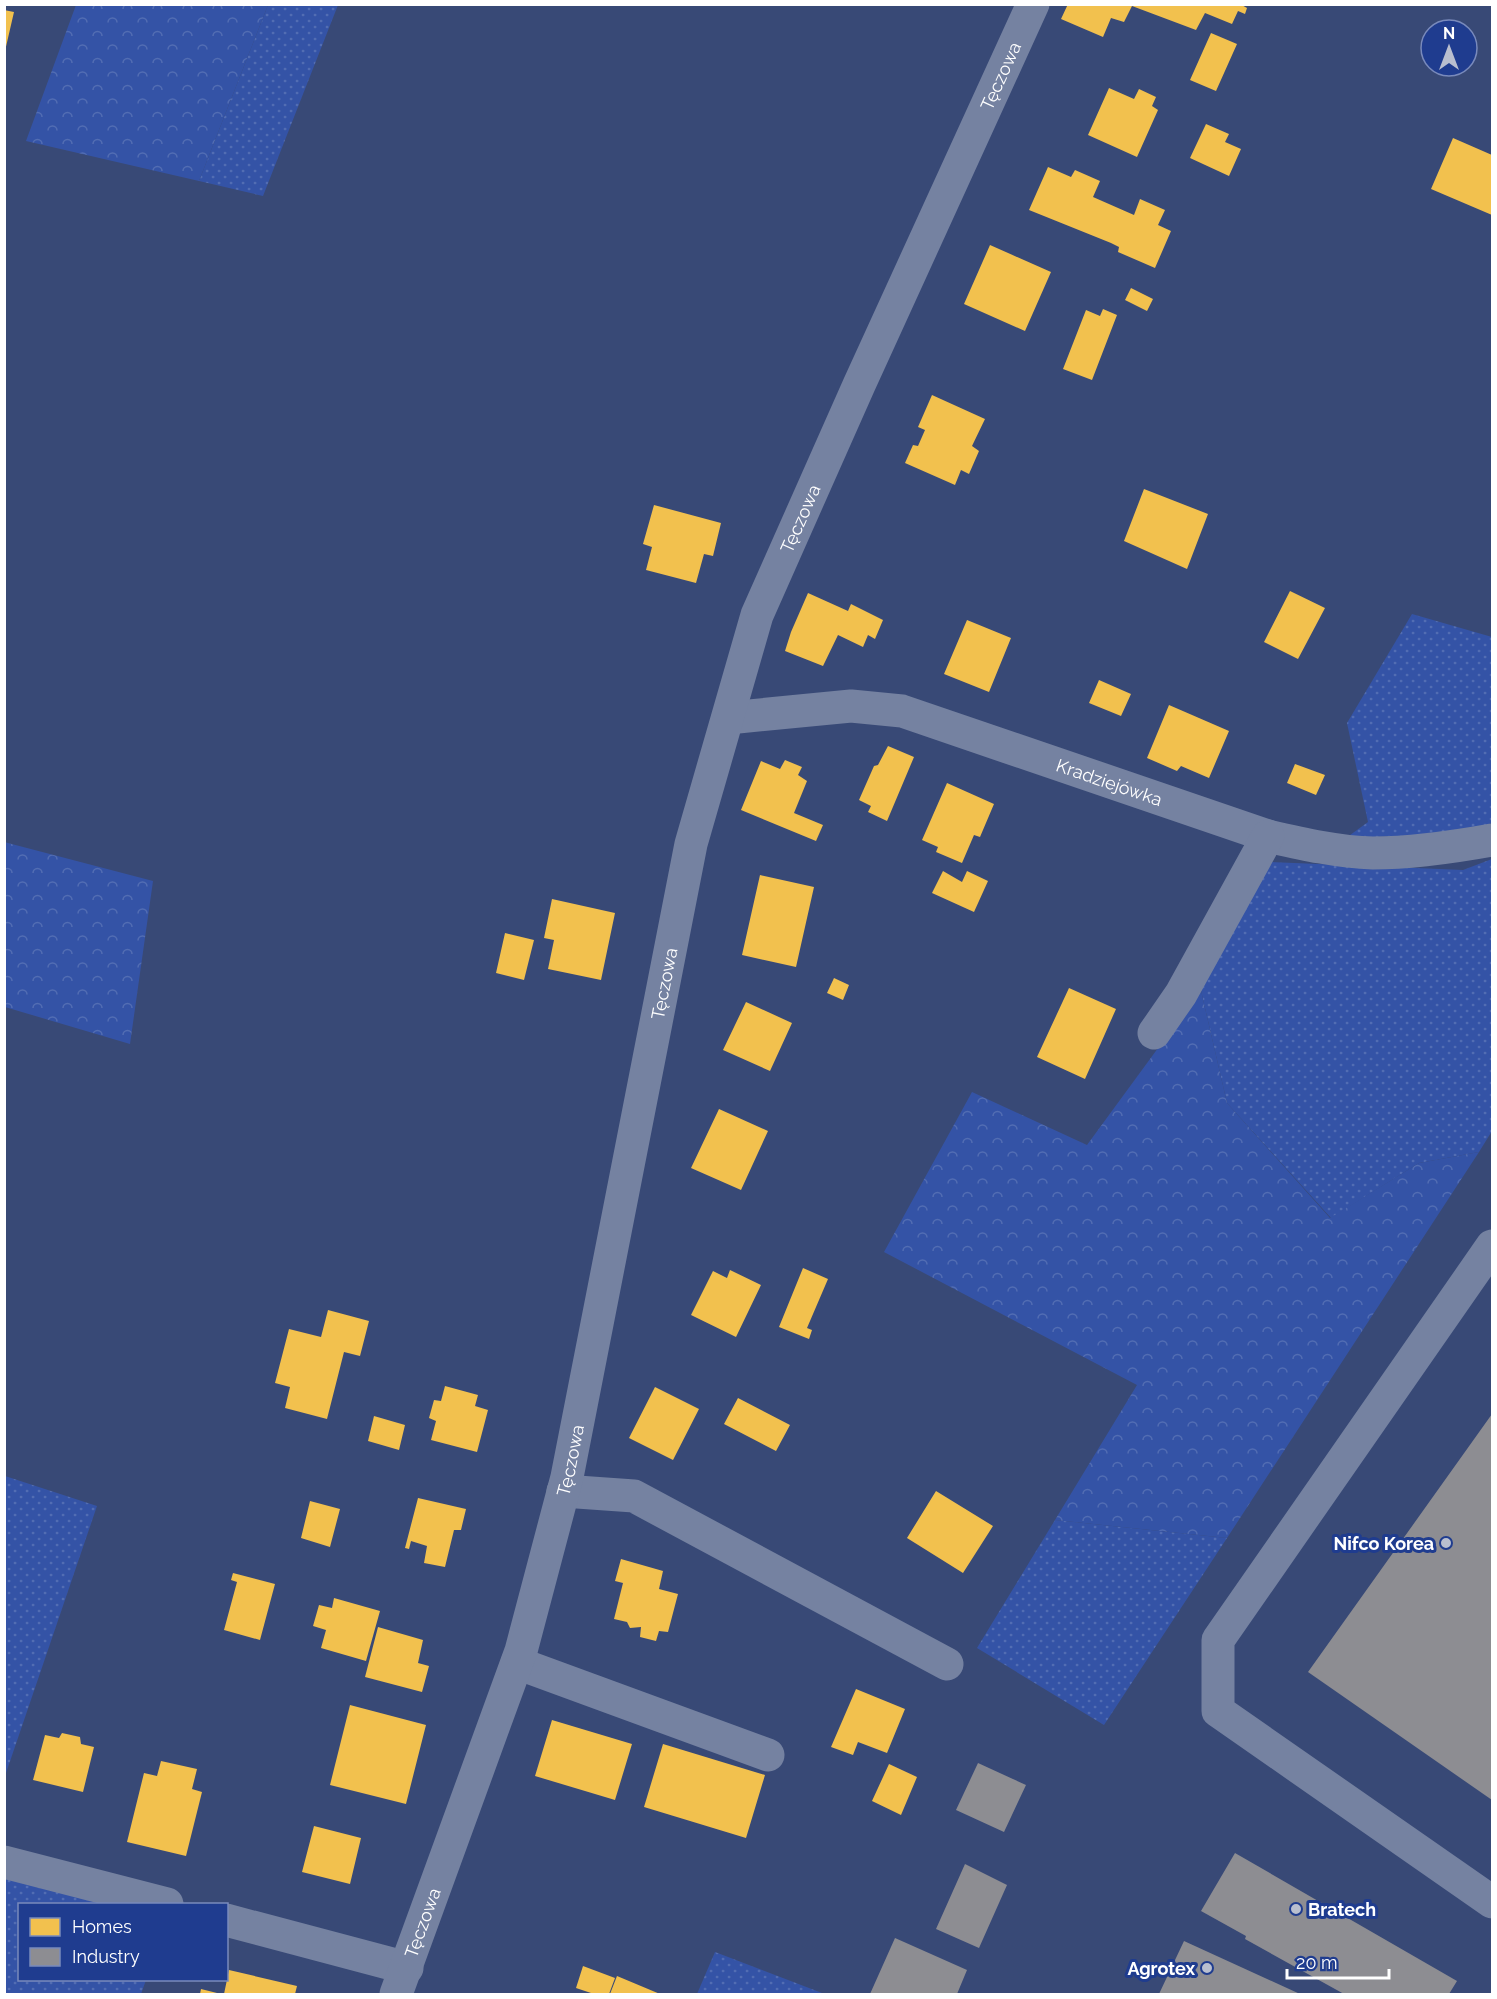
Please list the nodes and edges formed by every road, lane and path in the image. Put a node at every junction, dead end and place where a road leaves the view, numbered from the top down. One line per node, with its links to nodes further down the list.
1 (1033, 4): 2 (street, Tęczowa)
2 (728, 718): 3 (street, Kradziejówka); 7 (street, Tęczowa)
3 (1268, 836): 4 (street, Kradziejówka); 5 (street)
4 (1492, 840)
5 (1154, 1033)
6 (1492, 1246): 12 (street)
7 (563, 1491): 8 (street, Tęczowa); 9 (street)
8 (517, 1663): 10 (street); 15 (street, Tęczowa)
9 (947, 1664)
10 (768, 1755)
11 (4, 1862): 13 (street)
12 (1492, 1902)
13 (159, 1903)
14 (228, 1921): 15 (street)
15 (402, 1981)

